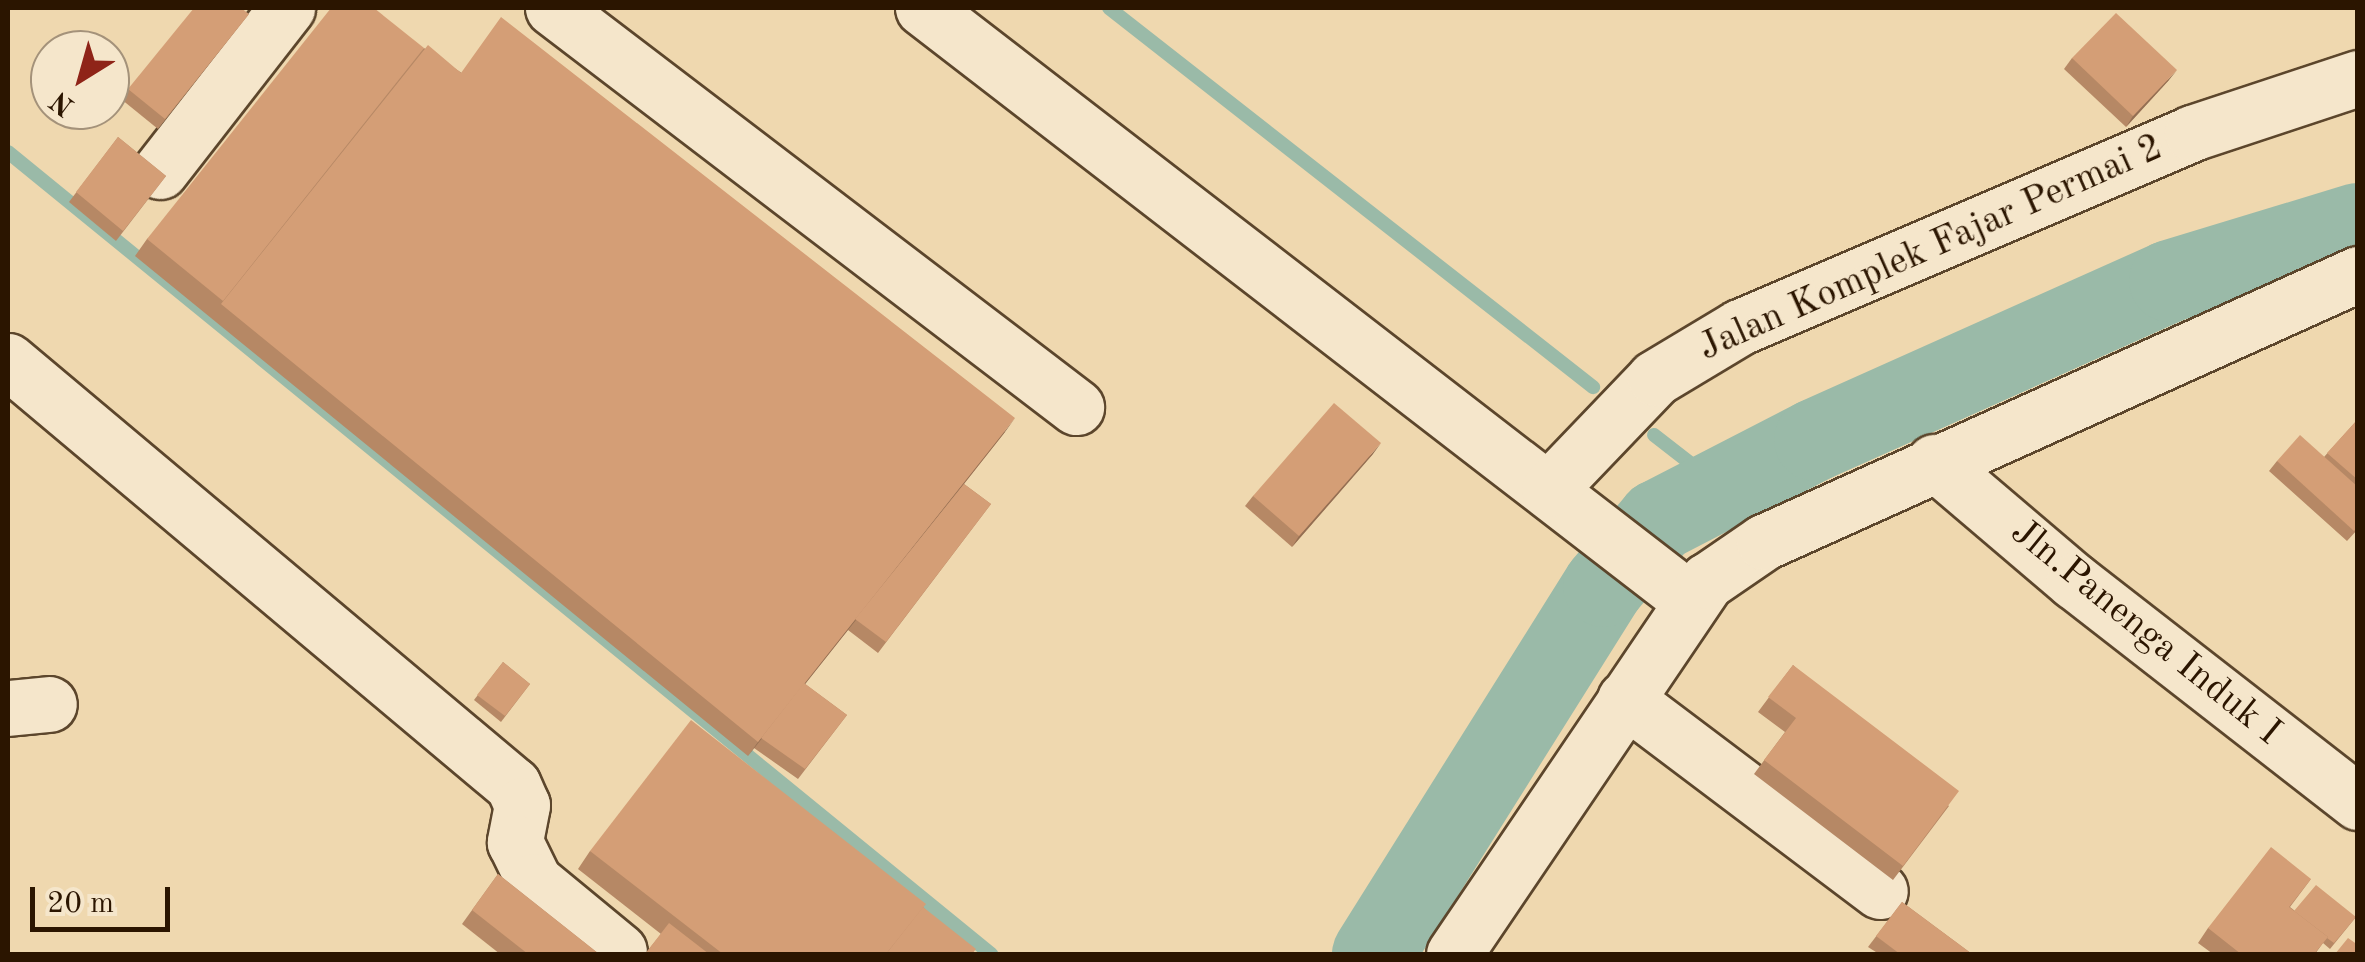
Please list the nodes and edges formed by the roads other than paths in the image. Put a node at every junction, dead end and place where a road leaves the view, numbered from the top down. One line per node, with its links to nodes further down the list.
1 (287, 8): 5 (street)
2 (553, 8): 8 (street)
3 (923, 8): 10 (street)
4 (2358, 78): 10 (street, Jalan Komplek Fajar Permai 2)
5 (160, 171)
6 (2356, 275): 9 (street)
7 (8, 361): 15 (street)
8 (1076, 407)
9 (1934, 462): 11 (street); 13 (street, Jln.Panenga Induk I)
10 (1548, 490): 11 (street)
11 (1678, 591): 12 (street)
12 (1625, 698): 14 (street); 16 (street)
13 (2358, 802)
14 (1880, 890)
15 (618, 951)
16 (1454, 954)

